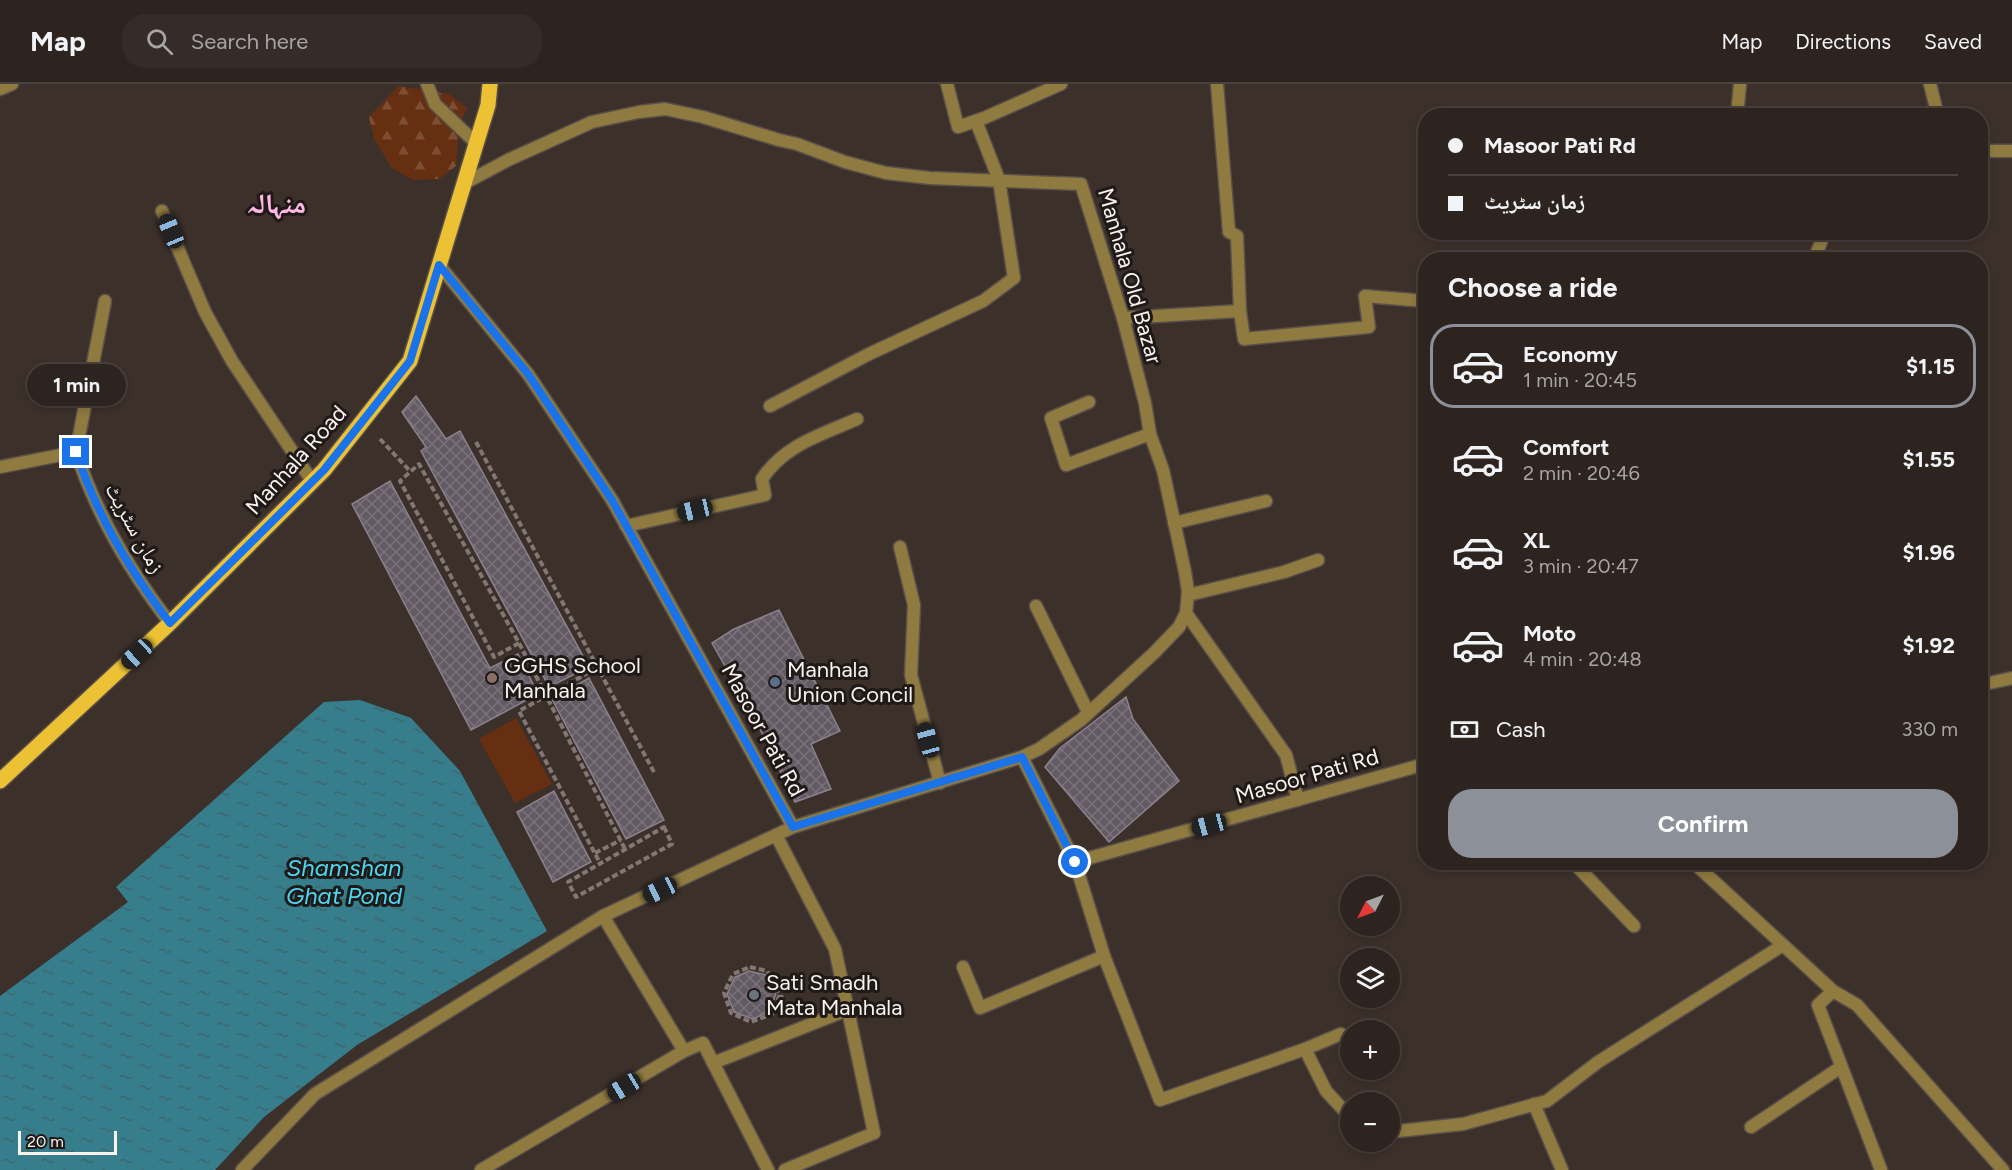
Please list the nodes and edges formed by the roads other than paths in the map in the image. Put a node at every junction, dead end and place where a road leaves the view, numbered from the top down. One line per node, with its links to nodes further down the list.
1 (12, 84): 9 (street)
2 (427, 84): 13 (street)
3 (490, 84): 13 (main road, Manhala Road)
4 (946, 84): 12 (street)
5 (1061, 84): 12 (street)
6 (1217, 84): 22 (street)
7 (1740, 84): 10 (street)
8 (1930, 84): 11 (street)
9 (0, 89)
10 (1738, 108)
11 (1936, 108)
12 (976, 121): 16 (street)
13 (477, 144): 17 (main road, Manhala Road)
14 (1988, 151): 15 (street)
15 (2012, 152)
16 (999, 180): 17 (street, Manhala Old Bazar); 23 (street, Manhala Old Bazar); 25 (street)
17 (465, 183): 19 (main road, Manhala Road)
18 (162, 211): 30 (street)
19 (439, 265): 30 (main road, Manhala Road); 33 (street, Masoor Pati Rd)
20 (1418, 300): 22 (street)
21 (105, 301): 28 (street)
22 (1240, 311): 23 (street)
23 (1123, 318): 27 (street, Manhala Old Bazar)
24 (1089, 402): 27 (street)
25 (770, 406)
26 (856, 419): 33 (street)
27 (1150, 434): 32 (street, Manhala Old Bazar)
28 (76, 452): 29 (street); 39 (street, زمان سٹریٹ)
29 (0, 467)
30 (312, 481): 39 (main road, Manhala Road)
31 (1266, 501): 32 (street)
32 (1174, 523): 36 (street, Manhala Old Bazar)
33 (626, 526): 48 (street, Masoor Pati Rd)
34 (900, 547): 46 (street)
35 (1318, 560): 36 (street)
36 (1188, 595): 38 (street, Manhala Old Bazar)
37 (1036, 606): 42 (street)
38 (1186, 613): 42 (street, Manhala Old Bazar); 47 (street)
39 (170, 623): 45 (main road, Manhala Road)
40 (2012, 678): 41 (street)
41 (1988, 683)
42 (1088, 712): 43 (street, Manhala Old Bazar)
43 (1022, 757): 46 (street, Masoor Pati Rd); 50 (street)
44 (1418, 770): 47 (street, Masoor Pati Rd)
45 (0, 781)
46 (940, 783): 48 (street, Masoor Pati Rd)
47 (1298, 800): 50 (street, Masoor Pati Rd)
48 (793, 827): 49 (street)
49 (776, 835): 53 (street); 59 (street)
50 (1075, 862): 56 (street)
51 (1581, 870): 54 (street)
52 (1702, 870): 55 (street)
53 (603, 916): 62 (street); 69 (street)
54 (1634, 926)
55 (1783, 945): 58 (street); 65 (street)
56 (1104, 956): 57 (street); 61 (street)
57 (963, 967)
58 (1833, 991): 64 (street); 75 (street)
59 (847, 1010): 63 (street); 72 (street)
60 (1340, 1034): 61 (street)
61 (1305, 1049): 66 (street)
62 (684, 1051): 63 (street); 70 (street)
63 (713, 1063): 71 (street)
64 (1841, 1067): 67 (street); 74 (street)
65 (1534, 1104): 68 (street); 73 (street)
66 (1340, 1106)
67 (1751, 1127)
68 (1400, 1131)
69 (242, 1170)
70 (482, 1170)
71 (768, 1170)
72 (785, 1170)
73 (1562, 1170)
74 (1881, 1170)
75 (2002, 1170)

